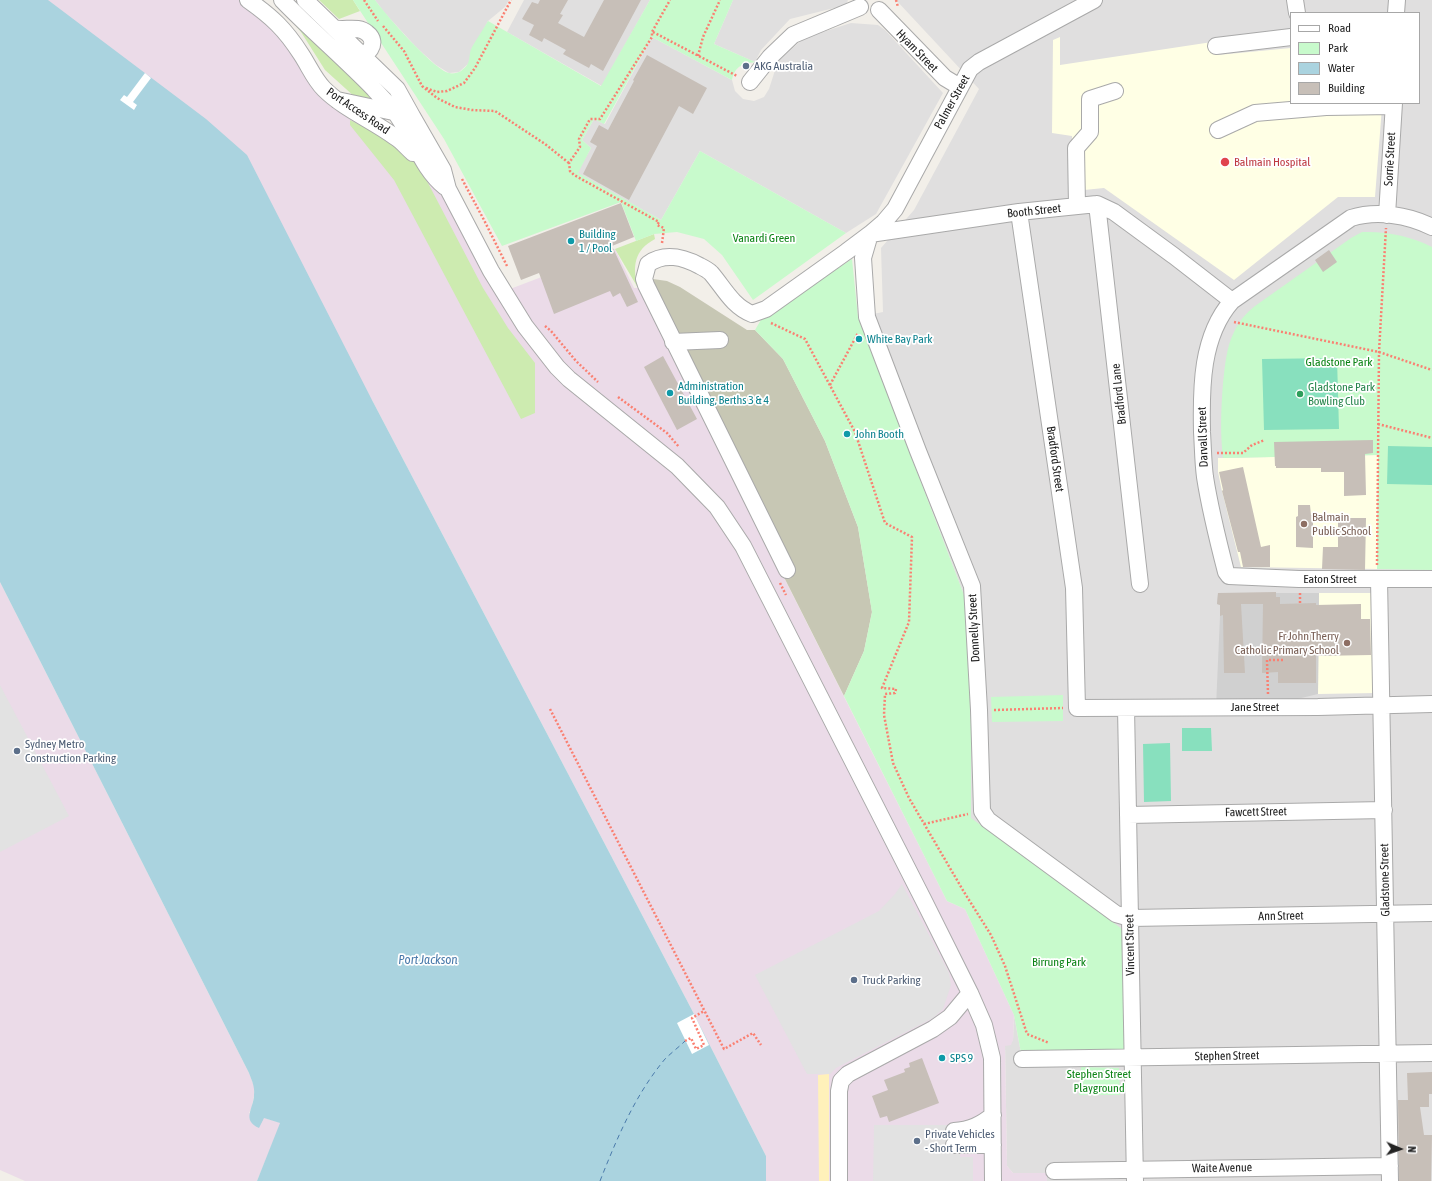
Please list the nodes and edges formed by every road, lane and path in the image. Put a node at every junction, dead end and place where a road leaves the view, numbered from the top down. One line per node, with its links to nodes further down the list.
1 (248, 0): 13 (street, Port Access Road)
2 (282, 0): 16 (street)
3 (305, 0): 21 (street)
4 (364, 0): 24 (path)
5 (511, 0): 24 (path)
6 (670, 0): 17 (path)
7 (720, 0): 20 (path)
8 (1094, 0): 25 (street, Palmer Street)
9 (1295, 0): 14 (street)
10 (1397, 0): 15 (street)
11 (859, 4): 12 (street); 23 (street)
12 (881, 5): 25 (street, Hyam Street)
13 (263, 11): 16 (street); 27 (street, Port Access Road)
14 (1297, 12)
15 (1396, 12)
16 (298, 17): 22 (street)
17 (652, 32): 20 (path); 32 (path)
18 (1290, 37): 19 (street)
19 (1216, 46)
20 (698, 56): 23 (path)
21 (364, 57): 22 (street); 30 (street)
22 (345, 59): 29 (street)
23 (750, 82)
24 (422, 86): 32 (path)
25 (960, 86): 42 (street, Palmer Street)
26 (1115, 91): 37 (street)
27 (337, 100): 29 (street); 33 (street, Port Access Road)
28 (1394, 105): 31 (street); 39 (street, Sorrie Street)
29 (395, 112): 30 (street); 33 (street)
30 (412, 116): 35 (street)
31 (1218, 130)
32 (569, 163): 41 (path)
33 (426, 165): 35 (street)
34 (460, 176): 43 (path)
35 (448, 189): 84 (street)
36 (1097, 204): 37 (street, Booth Street); 44 (street); 65 (street, Bradford Lane)
37 (1076, 206): 38 (street, Booth Street)
38 (1019, 212): 42 (street, Booth Street); 73 (street, Bradford Street)
39 (1386, 221): 40 (street); 44 (street); 51 (path)
40 (1432, 227)
41 (664, 228)
42 (870, 234): 45 (street, Booth Street); 46 (street, Donnelly Street)
43 (508, 269)
44 (1232, 301): 63 (street, Darvall Street)
45 (756, 314): 50 (street); 53 (path)
46 (867, 317): 53 (path); 76 (street, Donnelly Street)
47 (1234, 322): 51 (path)
48 (541, 324): 54 (path)
49 (720, 340): 50 (street)
50 (673, 342): 61 (street)
51 (1379, 352): 52 (path); 56 (path)
52 (1432, 370)
53 (830, 385): 80 (path)
54 (604, 387)
55 (615, 395): 59 (path)
56 (1378, 424): 57 (path); 62 (path)
57 (1432, 438)
58 (1265, 440): 60 (path)
59 (681, 449)
60 (1216, 454)
61 (782, 574): 67 (path)
62 (1378, 574): 63 (street, Eaton Street); 64 (street, Eaton Street); 72 (street, Gladstone Street)
63 (1229, 576)
64 (1432, 579)
65 (1140, 584)
66 (1299, 591): 68 (path)
67 (788, 598)
68 (1300, 604)
69 (1285, 660): 70 (path)
70 (1268, 683)
71 (1432, 704): 72 (street, Jane Street)
72 (1381, 705): 74 (street, Jane Street); 77 (street, Gladstone Street)
73 (1077, 708): 74 (street, Jane Street); 76 (path)
74 (1126, 708): 79 (street, Vincent Street)
75 (550, 709): 85 (path)
76 (979, 710): 78 (street, Donnelly Street)
77 (1384, 810): 79 (street, Fawcett Street); 82 (street, Gladstone Street)
78 (982, 811): 80 (path); 83 (street)
79 (1128, 814): 83 (street, Vincent Street)
80 (924, 824): 88 (path)
81 (1432, 913): 82 (street, Ann Street)
82 (1386, 914): 83 (street, Ann Street); 89 (street, Gladstone Street)
83 (1130, 918): 91 (street, Vincent Street)
84 (970, 993): 93 (street); 98 (street)
85 (704, 1011): 86 (path); 87 (path)
86 (686, 1041)
87 (761, 1045)
88 (1056, 1046)
89 (1388, 1053): 90 (street, Stephen Street); 91 (street, Stephen Street); 96 (street, Gladstone Street)
90 (1432, 1053)
91 (1133, 1058): 92 (street, Stephen Street); 97 (street, Vincent Street)
92 (1022, 1059)
93 (993, 1115): 94 (street); 94 (street)
94 (993, 1145): 99 (street)
95 (1054, 1171): 97 (street, Waite Avenue)
96 (1390, 1174): 97 (street, Waite Avenue)
97 (1135, 1175)
98 (839, 1181)
99 (993, 1181)

